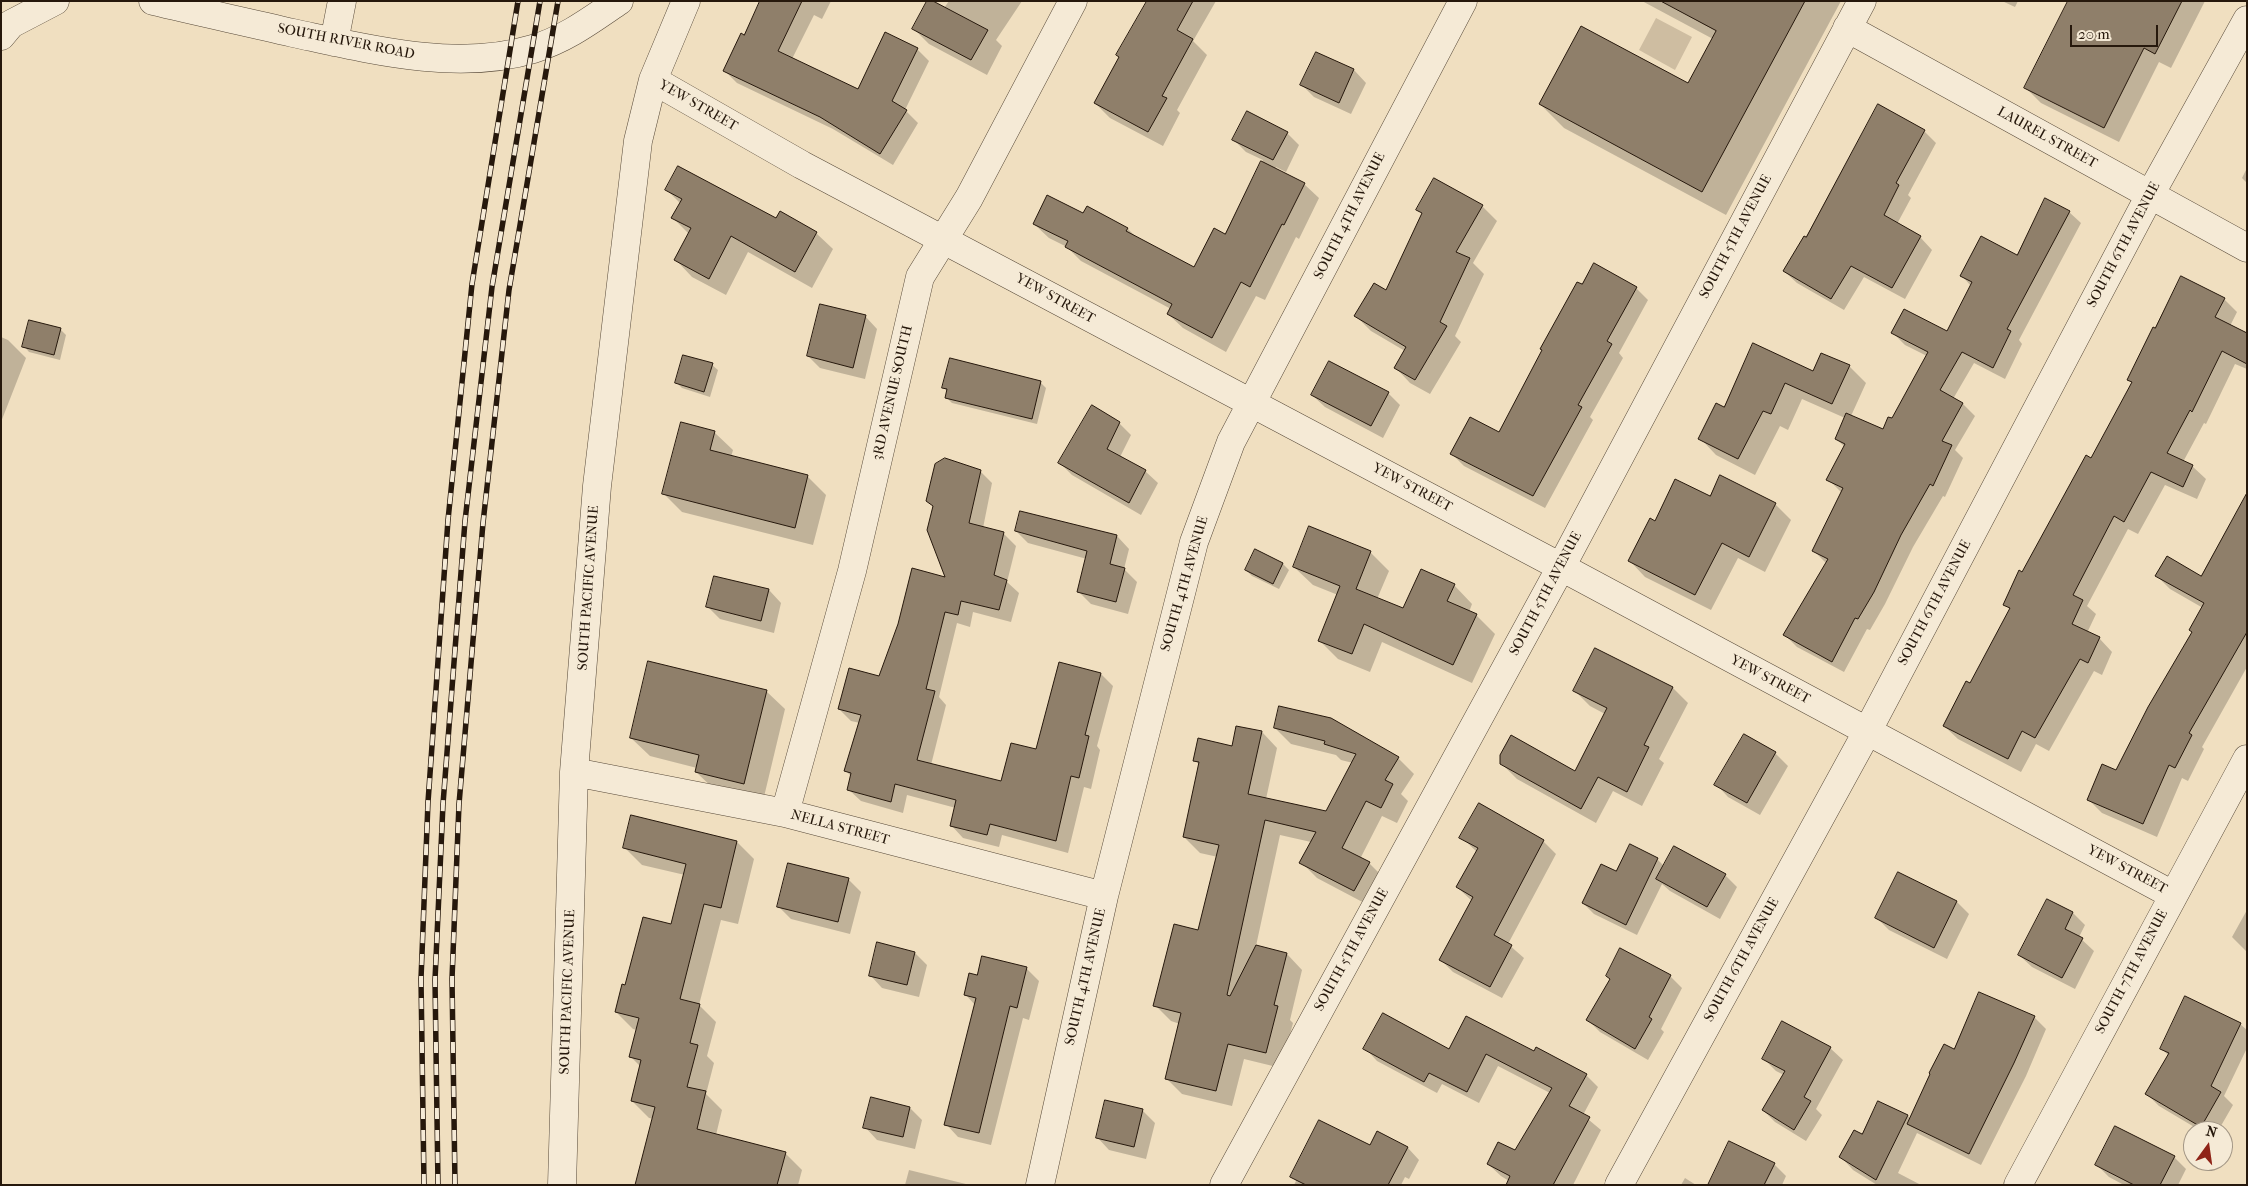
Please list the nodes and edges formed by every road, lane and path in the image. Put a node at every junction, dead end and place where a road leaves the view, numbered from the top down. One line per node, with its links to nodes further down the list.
1 (55, 1): 11 (street)
2 (152, 1): 12 (street, SOUTH RIVER ROAD)
3 (342, 1): 12 (street)
4 (619, 1): 12 (street, SOUTH RIVER ROAD)
5 (686, 1): 13 (street, SOUTH PACIFIC AVENUE)
6 (1073, 1): 15 (street, 3RD AVENUE SOUTH)
7 (1463, 1): 17 (street, SOUTH 4TH AVENUE)
8 (1862, 1): 10 (street, SOUTH 5TH AVENUE)
9 (2247, 20): 14 (street, SOUTH 6TH AVENUE)
10 (1847, 28): 14 (street, LAUREL STREET); 18 (street, SOUTH 5TH AVENUE)
11 (1, 36)
12 (334, 42)
13 (653, 80): 15 (street, YEW STREET); 21 (street, SOUTH PACIFIC AVENUE)
14 (2150, 195): 16 (street, LAUREL STREET); 19 (street, SOUTH 6TH AVENUE)
15 (943, 238): 17 (street, YEW STREET); 22 (street, 3RD AVENUE SOUTH)
16 (2247, 248)
17 (1252, 404): 18 (street, YEW STREET); 24 (street, SOUTH 4TH AVENUE)
18 (1561, 567): 19 (street, YEW STREET); 27 (street, SOUTH 5TH AVENUE)
19 (1867, 732): 23 (street, YEW STREET); 28 (street, SOUTH 6TH AVENUE)
20 (2247, 759): 23 (street, SOUTH 7TH AVENUE)
21 (574, 772): 22 (street, NELLA STREET); 25 (street, SOUTH PACIFIC AVENUE)
22 (785, 813): 24 (street, NELLA STREET)
23 (2173, 895): 29 (street, SOUTH 7TH AVENUE)
24 (1104, 896): 26 (street, SOUTH 4TH AVENUE)
25 (562, 1185)
26 (1040, 1185)
27 (1224, 1185)
28 (1619, 1185)
29 (2018, 1185)

